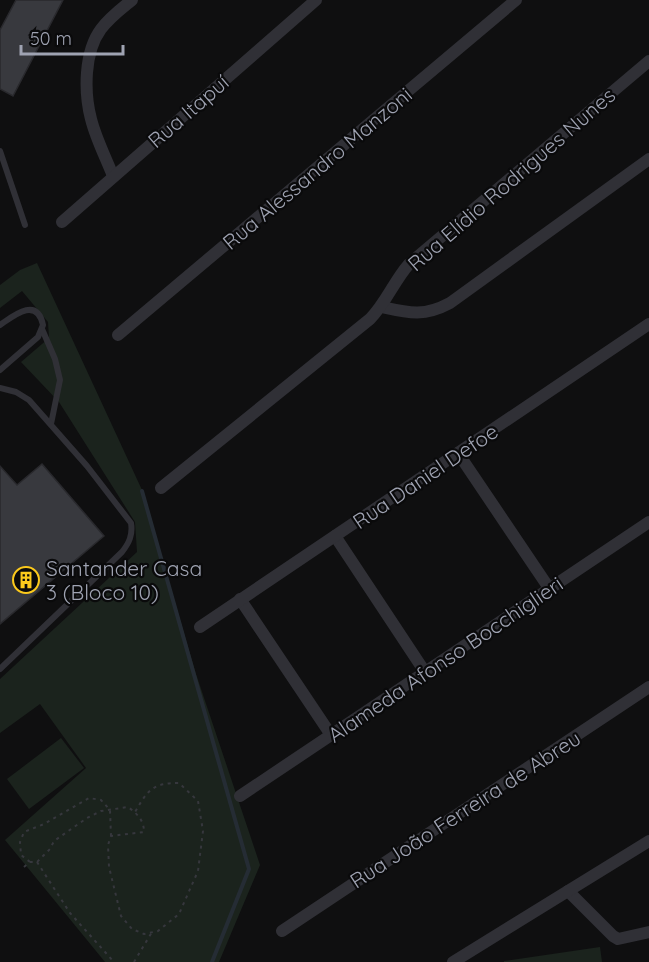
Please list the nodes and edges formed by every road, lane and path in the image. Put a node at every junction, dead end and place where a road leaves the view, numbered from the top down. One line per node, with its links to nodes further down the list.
1 (132, 0): 7 (street)
2 (316, 0): 7 (street, Rua Itapuí)
3 (516, 0): 14 (street, Rua Alessandro Manzoni)
4 (649, 61): 10 (street, Rua Elídio Rodrigues Nunes)
5 (0, 151): 9 (lane)
6 (649, 159): 10 (street)
7 (113, 176): 8 (street, Rua Itapuí)
8 (62, 222)
9 (25, 225)
10 (382, 307): 19 (street, Rua Elídio Rodrigues Nunes)
11 (649, 324): 18 (street, Rua Daniel Defoe)
12 (0, 325): 13 (lane)
13 (42, 329): 15 (lane); 17 (lane)
14 (118, 335)
15 (0, 370)
16 (0, 388): 17 (lane)
17 (51, 424): 25 (lane)
18 (458, 453): 21 (street, Rua Daniel Defoe); 22 (street)
19 (161, 488)
20 (649, 522): 22 (street, Alameda Afonso Bocchiglieri)
21 (335, 536): 23 (street, Rua Daniel Defoe); 26 (street)
22 (549, 588): 26 (street, Alameda Afonso Bocchiglieri)
23 (240, 599): 24 (street, Rua Daniel Defoe); 28 (street)
24 (200, 627)
25 (0, 669)
26 (425, 672): 28 (street, Alameda Afonso Bocchiglieri)
27 (649, 687): 38 (street, Rua João Ferreira de Abreu)
28 (331, 735): 29 (street, Alameda Afonso Bocchiglieri)
29 (240, 796)
30 (110, 810): 31 (path); 32 (path); 34 (path); 35 (path)
31 (135, 812): 32 (path); 39 (path)
32 (111, 836): 39 (path)
33 (649, 841): 37 (street)
34 (30, 862): 35 (path); 36 (path)
35 (37, 862): 41 (path)
36 (24, 867)
37 (568, 891): 40 (street); 43 (street)
38 (282, 931)
39 (152, 932): 42 (path)
40 (649, 932)
41 (114, 962)
42 (134, 962)
43 (453, 962)

